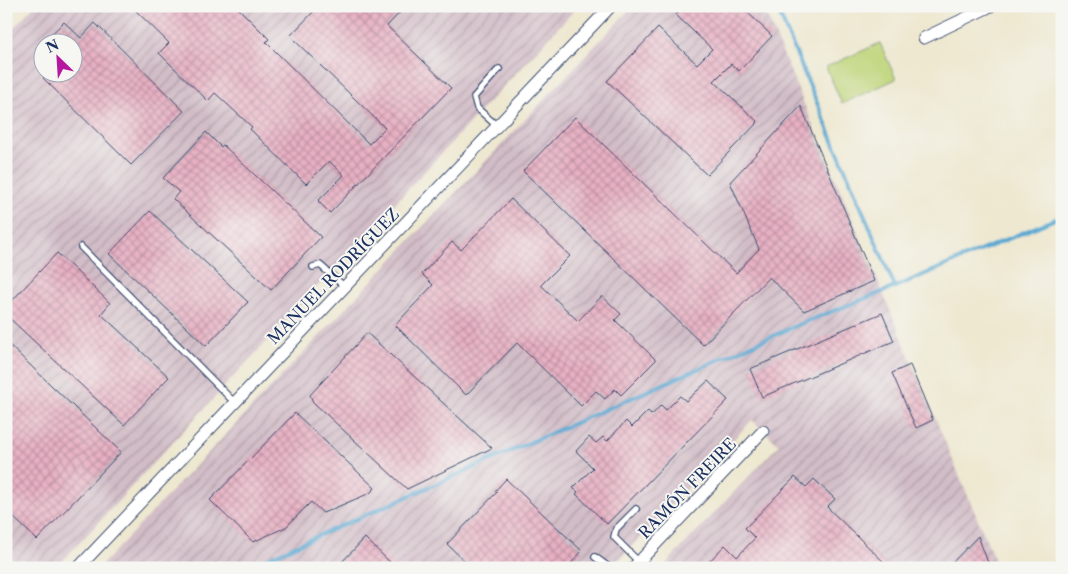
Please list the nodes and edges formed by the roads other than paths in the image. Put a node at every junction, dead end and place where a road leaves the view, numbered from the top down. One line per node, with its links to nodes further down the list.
1 (611, 6): 5 (street, MANUEL RODRÍGUEZ)
2 (991, 6): 3 (street)
3 (924, 38)
4 (500, 70): 5 (lane)
5 (497, 126): 8 (street, MANUEL RODRÍGUEZ)
6 (80, 247): 9 (lane)
7 (313, 267): 8 (lane)
8 (345, 287): 9 (street, MANUEL RODRÍGUEZ)
9 (235, 403): 14 (street, MANUEL RODRÍGUEZ)
10 (763, 431): 13 (street, RAMÓN FREIRE)
11 (636, 509): 13 (lane)
12 (595, 557): 15 (lane)
13 (636, 565)
14 (78, 568)
15 (610, 568)

